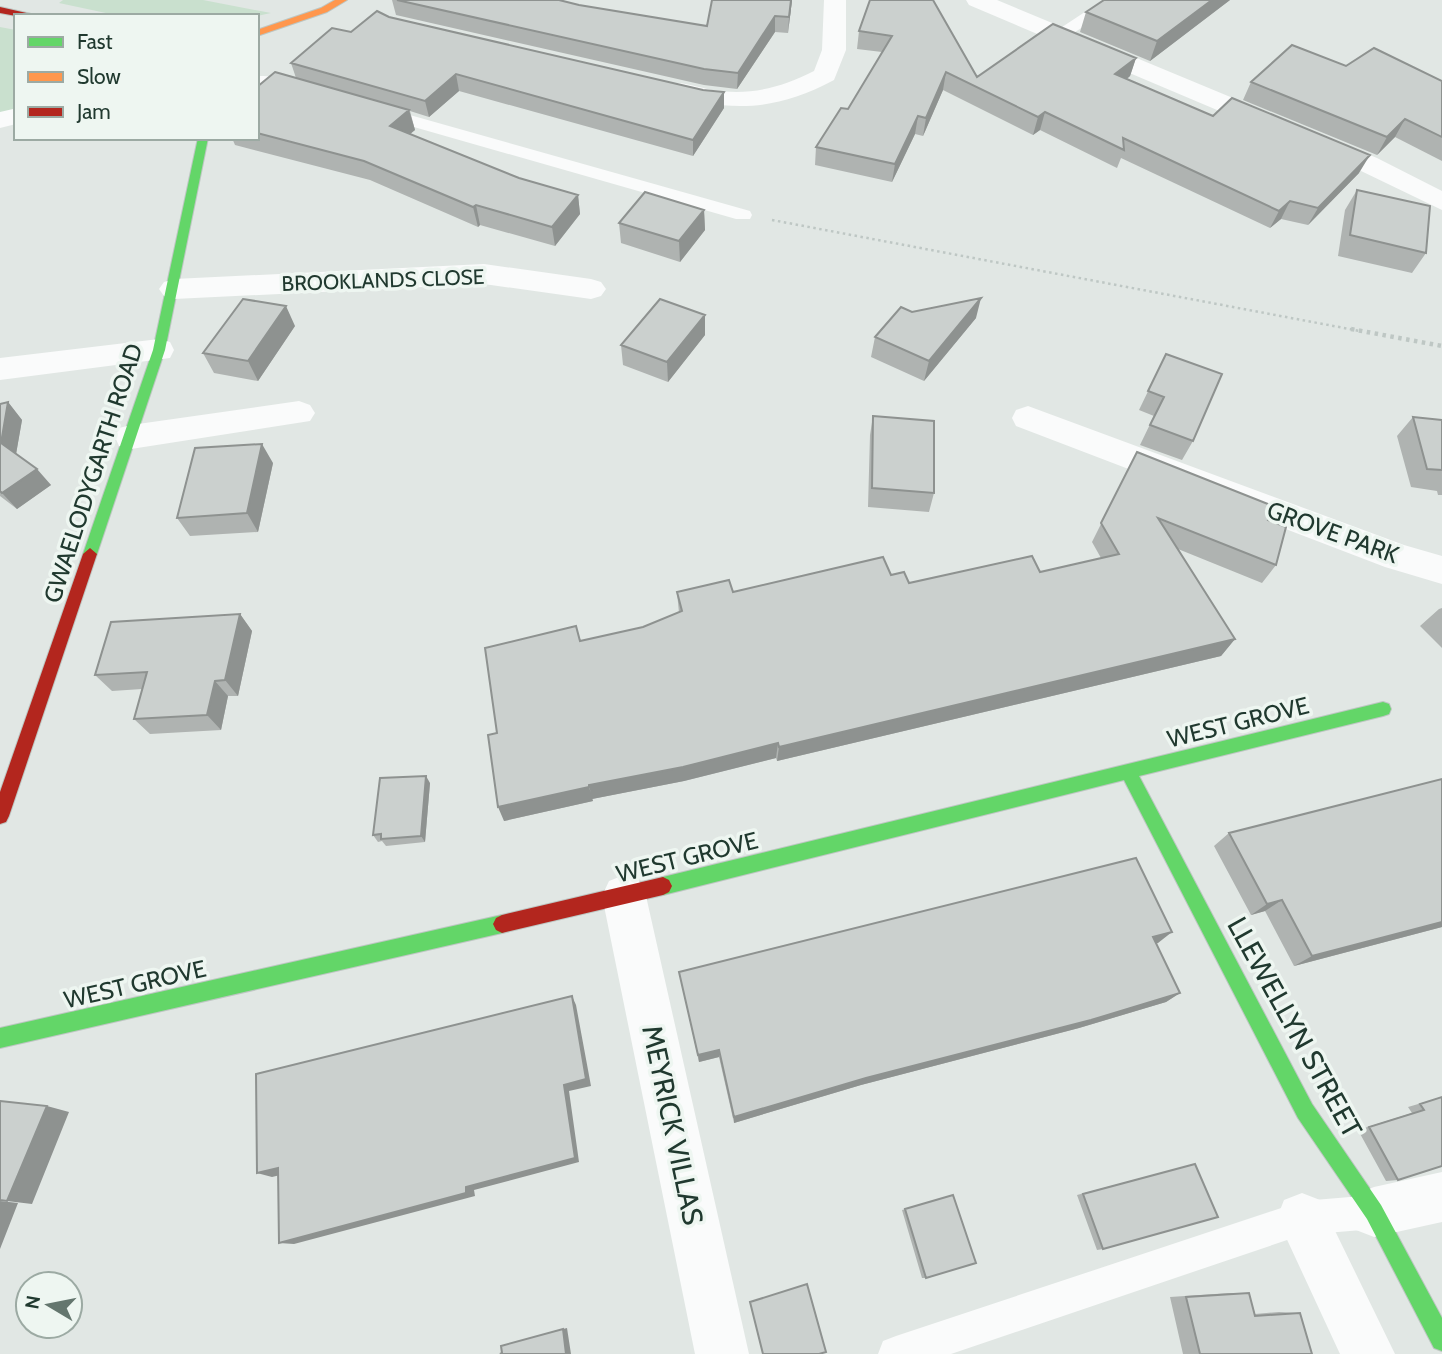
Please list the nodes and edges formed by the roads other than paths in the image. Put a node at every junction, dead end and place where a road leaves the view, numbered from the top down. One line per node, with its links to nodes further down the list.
1 (342, 0): 7 (street)
2 (835, 0): 10 (street)
3 (977, 0): 8 (street)
4 (1114, 0): 8 (lane)
5 (0, 9): 6 (street)
6 (20, 14)
7 (259, 32)
8 (1059, 36): 14 (street)
9 (259, 81): 11 (lane)
10 (650, 84)
11 (313, 93)
12 (367, 108): 15 (lane)
13 (203, 140): 16 (street, GWAELODYGARTH ROAD)
14 (1442, 202)
15 (743, 215)
16 (174, 289): 17 (street, BROOKLANDS CLOSE); 18 (street, GWAELODYGARTH ROAD)
17 (591, 289)
18 (159, 350): 19 (street); 22 (street, GWAELODYGARTH ROAD)
19 (0, 369)
20 (299, 413): 22 (street)
21 (1028, 418): 23 (street, GROVE PARK)
22 (131, 438): 26 (street, GWAELODYGARTH ROAD)
23 (1442, 570)
24 (1383, 709): 25 (street, WEST GROVE)
25 (1129, 773): 27 (street, WEST GROVE); 30 (street, LLEWELLYN STREET)
26 (0, 816)
27 (624, 895): 28 (street, WEST GROVE); 33 (street, MEYRICK VILLAS)
28 (0, 1038)
29 (1442, 1197): 30 (street)
30 (1374, 1212): 31 (lane); 32 (street, LLEWELLYN STREET)
31 (1302, 1218): 34 (lane); 35 (street)
32 (1442, 1340)
33 (722, 1354)
34 (896, 1354)
35 (1368, 1354)

